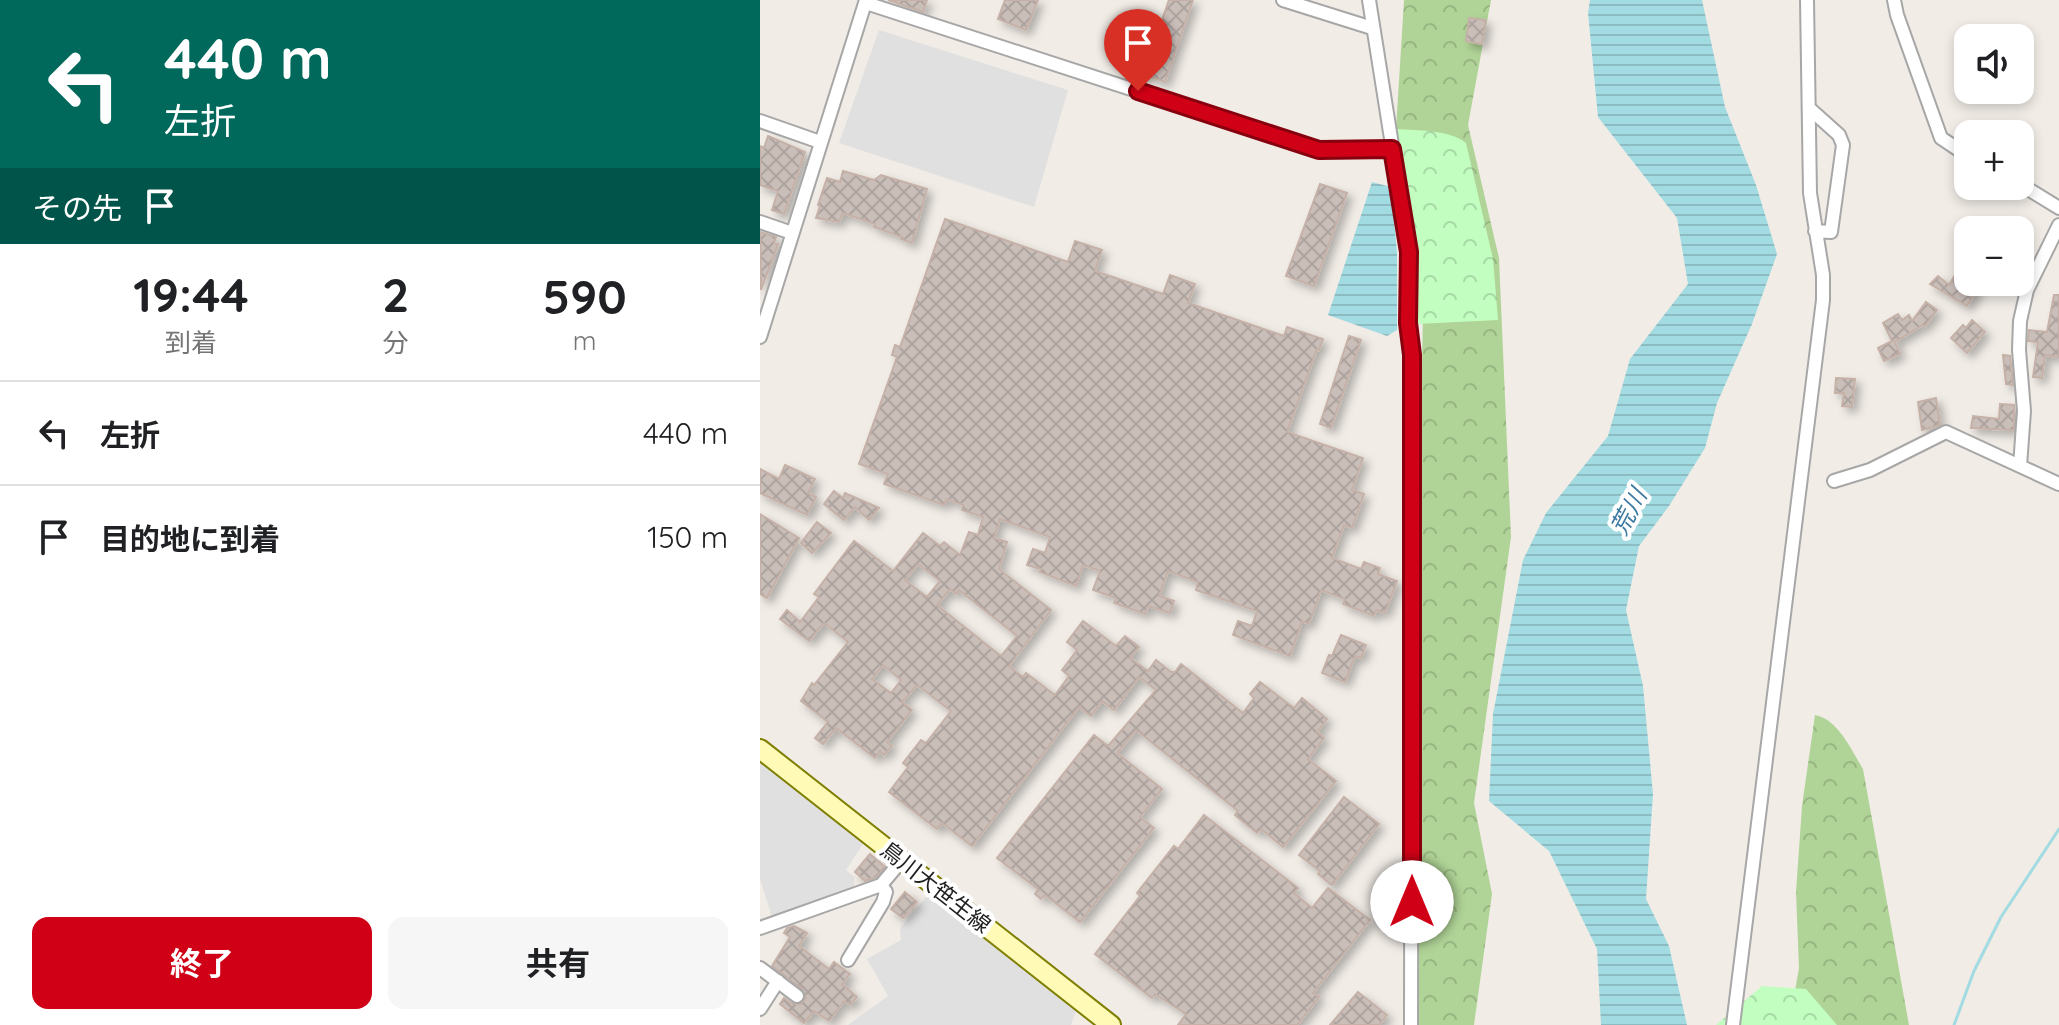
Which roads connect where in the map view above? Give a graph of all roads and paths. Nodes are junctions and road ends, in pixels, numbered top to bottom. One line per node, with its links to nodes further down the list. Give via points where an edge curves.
1 (1283, 0): 6 (street)
2 (1369, 0): 6 (street)
3 (1807, 0): 7 (street)
4 (1894, 0): 10 (street, via 1941,138)
5 (866, 2): 9 (street); 11 (street, via 1319,150)
6 (1372, 28): 11 (street)
7 (1810, 109): 16 (street); 16 (street, via 1843,145 1831,232)
8 (760, 121): 9 (street)
9 (820, 142): 17 (street)
10 (1954, 147)
11 (1392, 149): 34 (street, via 1409,252 1412,355)
12 (2034, 193): 13 (street)
13 (2059, 208)
14 (760, 222): 17 (street)
15 (2059, 225): 20 (street, via 2027,290 2020,321)
16 (1815, 231): 35 (street, via 1823,300)
17 (792, 233): 18 (street)
18 (765, 304): 19 (street)
19 (760, 337)
20 (2020, 466): 21 (street, via 1946,432 1870,470); 22 (street)
21 (1834, 481)
22 (2059, 484)
23 (760, 749): 24 (street, 鳥川大笹生線)
24 (902, 860): 25 (street); 32 (street, 鳥川大笹生線)
25 (881, 885): 26 (street); 27 (street, via 886,892 883,902)
26 (760, 928)
27 (848, 960)
28 (760, 968): 29 (street)
29 (778, 981): 30 (street); 31 (street)
30 (797, 996)
31 (760, 1009)
32 (1089, 1018): 33 (street, 鳥川大笹生線)
33 (1111, 1025)
34 (1411, 1025)
35 (1733, 1025)

